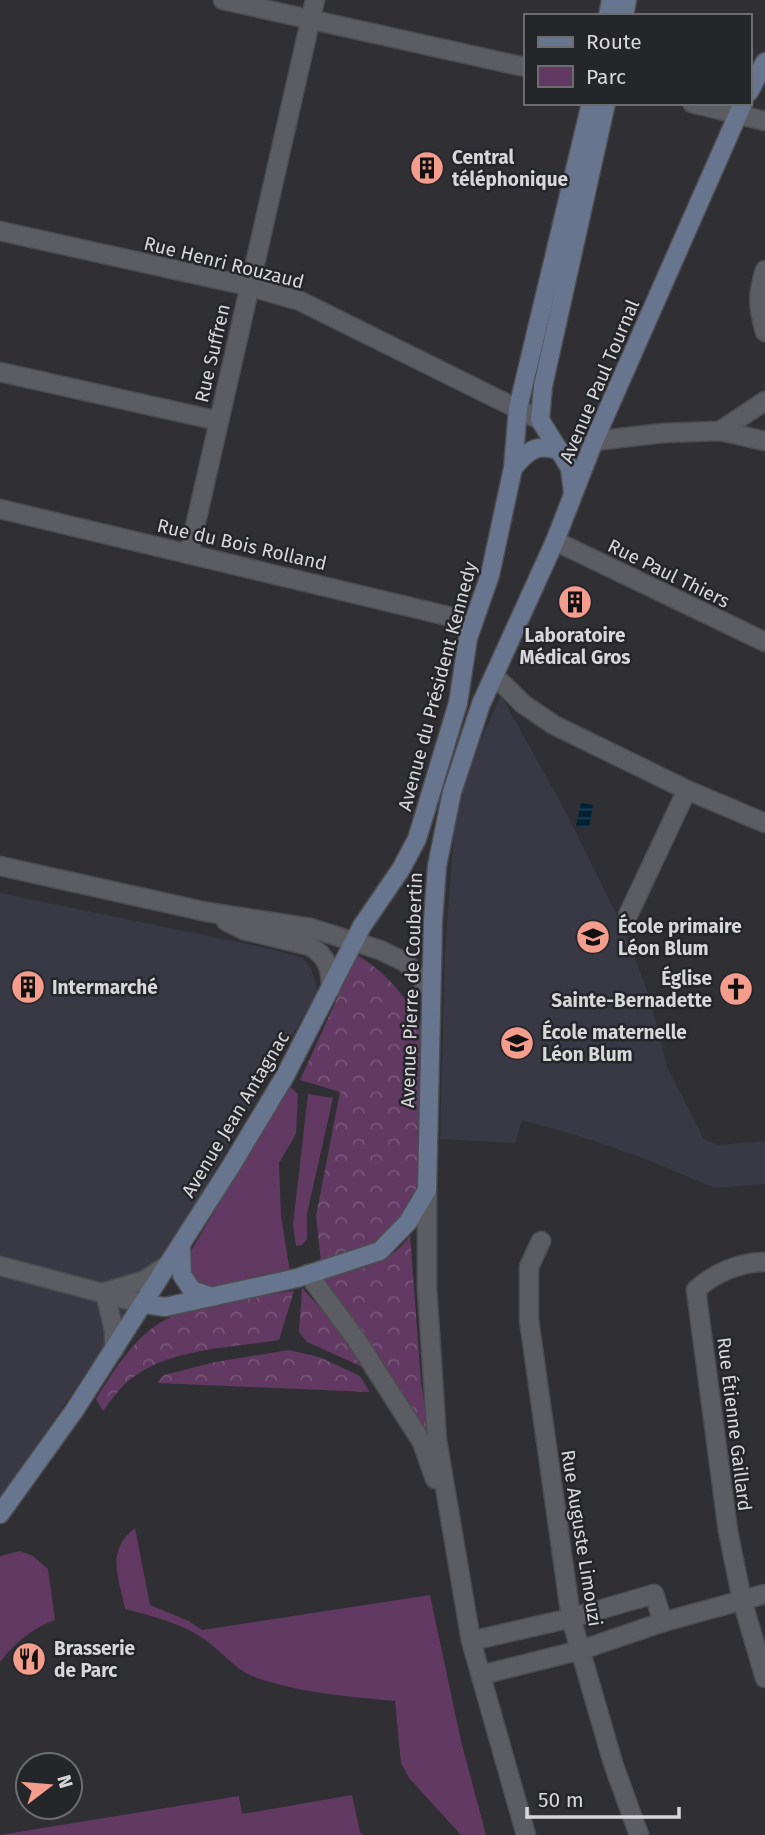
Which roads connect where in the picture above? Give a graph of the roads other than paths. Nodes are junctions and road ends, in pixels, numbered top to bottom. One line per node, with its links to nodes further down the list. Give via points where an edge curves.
1 (223, 0): 3 (street)
2 (315, 0): 3 (street, Rue Suffren)
3 (310, 19): 5 (street); 14 (street, Rue Suffren)
4 (765, 62): 6 (main road)
5 (524, 67)
6 (751, 88)
7 (591, 105): 18 (main road, Avenue du Président Kennedy)
8 (606, 105): 19 (main road, via 543,386)
9 (708, 105): 10 (street)
10 (741, 109): 11 (street); 22 (main road, Avenue Paul Tournal)
11 (765, 121)
12 (0, 231): 14 (street, Rue Henri Rouzaud)
13 (765, 270): 15 (street, via 758,292)
14 (248, 286): 18 (street, Rue Henri Rouzaud, via 300,301); 20 (street, Rue Suffren)
15 (765, 332)
16 (0, 372): 20 (street)
17 (765, 401): 21 (street)
18 (518, 408): 19 (street, Rue Henri Rouzaud); 25 (main road, Avenue du Président Kennedy)
19 (540, 420): 24 (main road)
20 (219, 421): 29 (street, Rue Suffren)
21 (720, 431): 22 (street); 23 (street)
22 (594, 441): 26 (main road, Avenue Paul Tournal)
23 (765, 441)
24 (561, 451): 25 (main road, via 548,446 528,451); 26 (main road, via 570,468)
25 (513, 468): 30 (main road, Avenue du Président Kennedy, via 490,575)
26 (573, 493): 28 (main road, Avenue Paul Tournal)
27 (0, 509): 29 (street, Rue du Bois Rolland)
28 (555, 541): 31 (street, Rue Paul Thiers); 32 (main road, Avenue Paul Tournal)
29 (189, 553): 30 (street, Rue du Bois Rolland)
30 (474, 622): 38 (main road, Avenue du Président Kennedy, via 451,731 416,839 399,873)
31 (765, 642)
32 (495, 676): 33 (street, via 523,704 554,725); 39 (main road, Avenue Pierre de Coubertin, via 452,792 437,866)
33 (687, 790): 34 (street); 37 (street)
34 (765, 823)
35 (0, 866): 36 (street)
36 (206, 912): 38 (street, via 311,928); 40 (street, via 244,930 310,946 330,967)
37 (628, 915)
38 (352, 941): 39 (street, via 405,962); 40 (main road, Avenue Jean Antagnac)
39 (430, 988): 41 (main road, Avenue Pierre de Coubertin)
40 (331, 989): 43 (main road, Avenue Jean Antagnac, via 285,1076)
41 (426, 1190): 47 (main road, Avenue Pierre de Coubertin, via 408,1222 380,1251); 53 (street, Avenue Pierre de Coubertin, via 436,1440)
42 (541, 1241): 56 (street, Rue Auguste Limouzi, via 529,1267 529,1320)
43 (181, 1245): 45 (main road, Avenue Jean Antagnac); 49 (main road, via 182,1275 192,1290)
44 (765, 1262): 55 (street, Rue Étienne Gaillard, via 710,1276 696,1290 727,1531)
45 (169, 1264): 48 (street, via 145,1280); 50 (main road, Avenue Jean Antagnac)
46 (0, 1266): 48 (street)
47 (308, 1275): 49 (main road); 53 (street, Avenue Pierre de Coubertin, via 356,1339 422,1442)
48 (105, 1292): 50 (street); 51 (street)
49 (212, 1297): 50 (main road, via 165,1307)
50 (144, 1304): 51 (main road, Avenue Jean Antagnac)
51 (114, 1350): 52 (main road, Avenue Jean Antagnac)
52 (0, 1514)
53 (453, 1532): 58 (street, Avenue Pierre de Coubertin)
54 (765, 1594): 55 (street)
55 (742, 1600): 57 (street); 61 (street, Rue Étienne Gaillard)
56 (571, 1618): 57 (street, via 654,1594); 58 (street); 59 (street, Rue Auguste Limouzi)
57 (663, 1622): 59 (street)
58 (471, 1641): 60 (street, Avenue Pierre de Coubertin)
59 (581, 1650): 60 (street); 63 (street, Rue Auguste Limouzi)
60 (481, 1675): 62 (street, Avenue Pierre de Coubertin)
61 (765, 1678)
62 (526, 1835)
63 (639, 1835)

